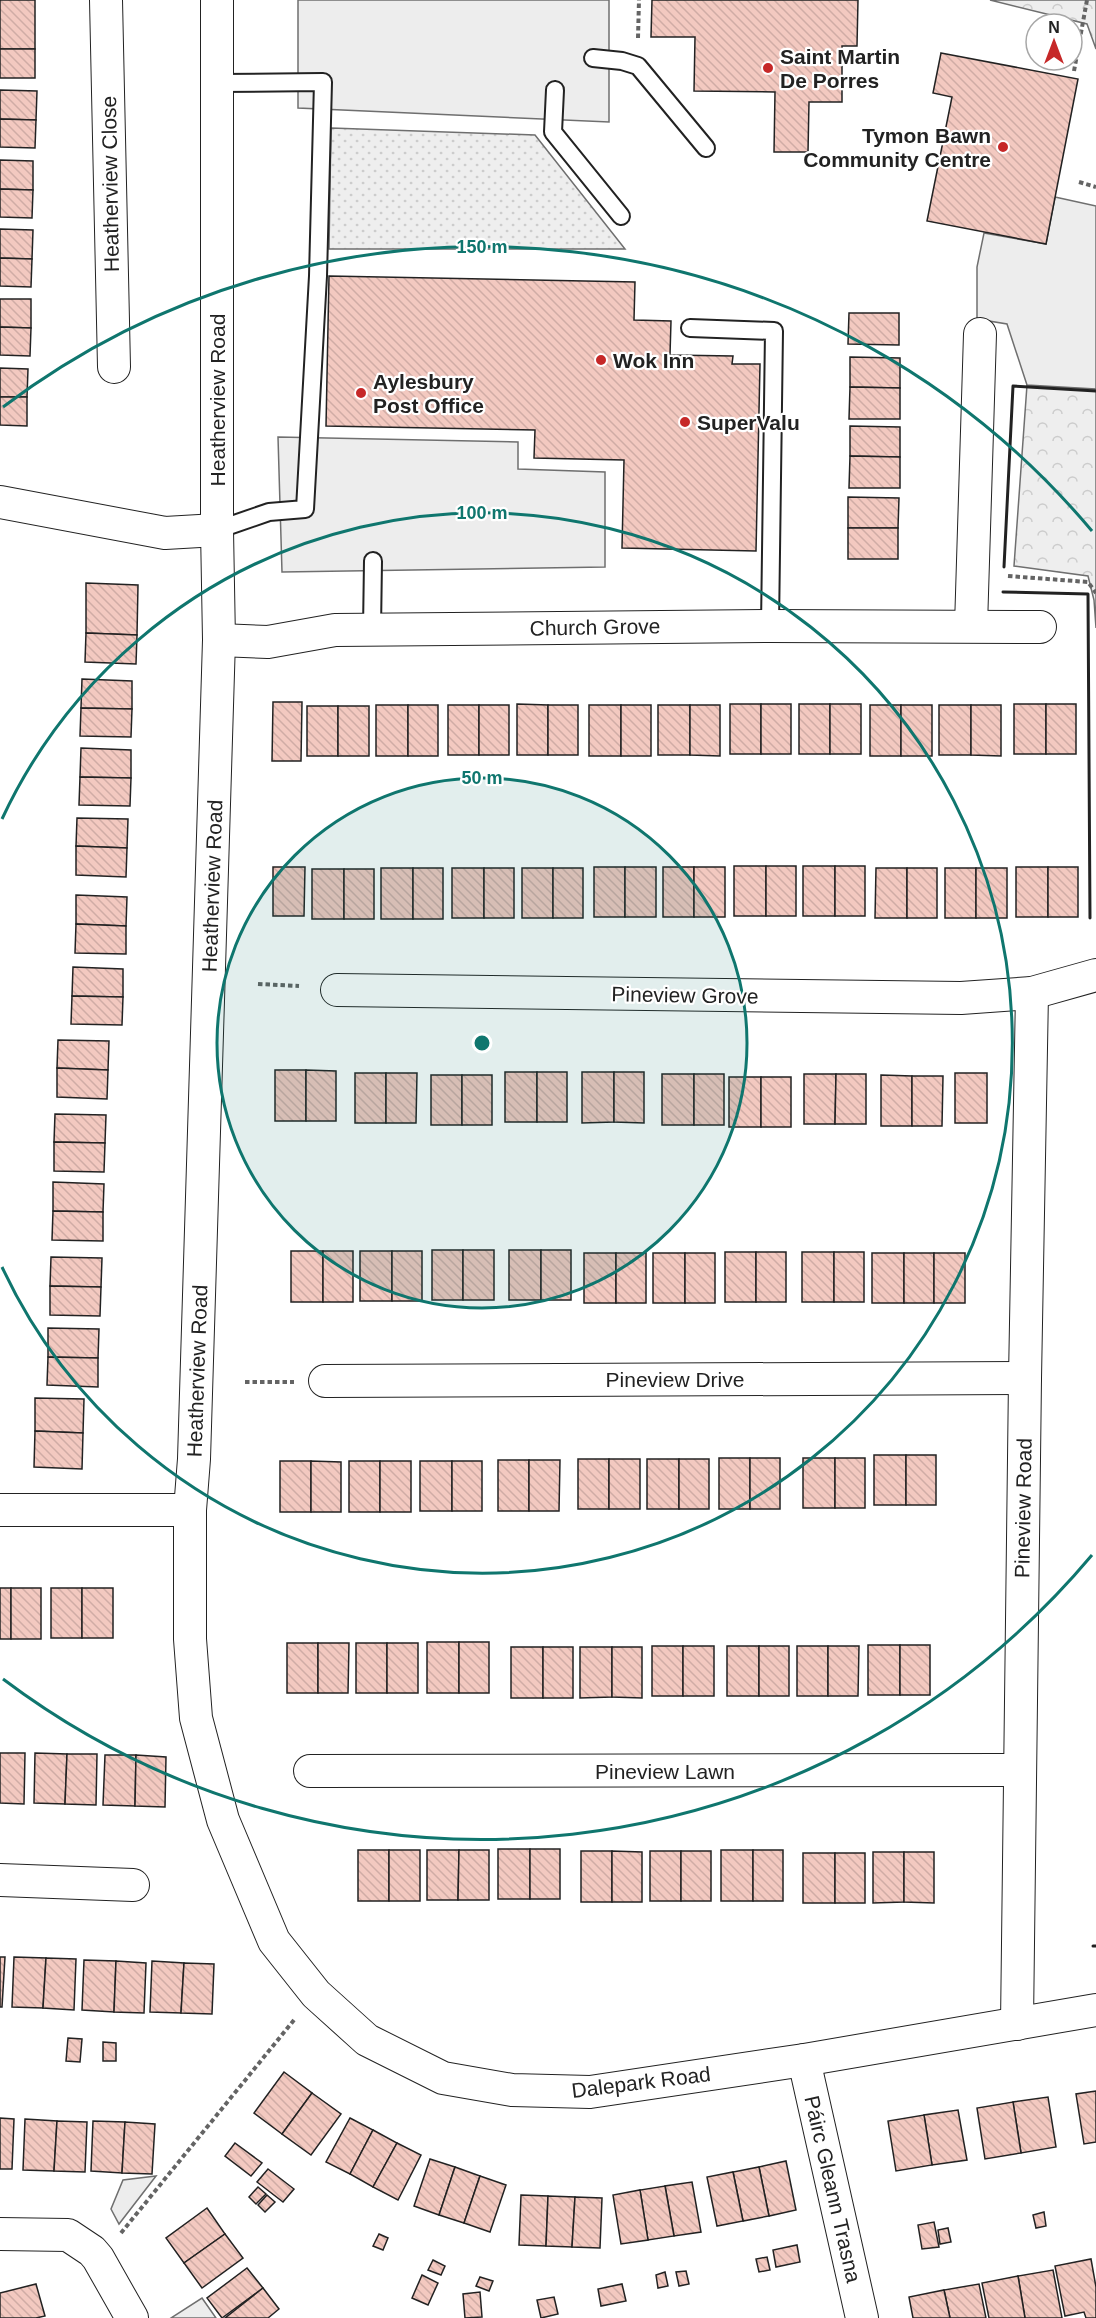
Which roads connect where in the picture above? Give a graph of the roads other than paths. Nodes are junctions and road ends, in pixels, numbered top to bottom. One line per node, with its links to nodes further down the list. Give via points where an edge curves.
1 (106, 0): 10 (street, Heatherview Close)
2 (217, 0): 4 (street, Heatherview Road)
3 (593, 58): 6 (lane, via 638,66)
4 (217, 83): 12 (street, Heatherview Road); 12 (lane, via 323,82 318,276 305,509 269,512)
5 (555, 90): 7 (lane, via 553,132)
6 (706, 148)
7 (621, 216)
8 (690, 328): 14 (lane, via 774,331)
9 (980, 334): 15 (street)
10 (114, 367)
11 (0, 502): 12 (street, via 165,533)
12 (217, 530): 18 (street, Heatherview Road)
13 (373, 561): 17 (lane)
14 (770, 626): 15 (street, Church Grove); 17 (street, Church Grove)
15 (971, 626): 16 (street, Church Grove)
16 (1040, 627)
17 (372, 629): 18 (street, Church Grove, via 335,630 268,642)
18 (219, 640): 25 (street, Heatherview Road)
19 (1096, 975): 21 (street, Pineview Grove)
20 (337, 990): 21 (street, Pineview Grove, via 961,998)
21 (1032, 993): 22 (street, Pineview Road)
22 (1025, 1378): 23 (street, Pineview Drive); 27 (street, Pineview Road)
23 (310, 1382)
24 (0, 1510): 25 (street)
25 (190, 1510): 26 (street, Heatherview Road, via 190,1639 196,1718)
26 (209, 1769): 33 (street, Dalepark Road, via 223,1820 274,1941 316,1994 367,2040 443,2078 512,2090 591,2092)
27 (1020, 1770): 28 (street, Pineview Lawn); 32 (street, Pineview Road)
28 (310, 1771)
29 (0, 1880): 30 (street)
30 (133, 1885)
31 (1096, 2010): 32 (street, Dalepark Road)
32 (1017, 2024): 33 (street, Dalepark Road)
33 (804, 2060): 36 (street, Páirc Gleann Trasna)
34 (0, 2234): 35 (street, via 68,2235 92,2251 108,2247)
35 (132, 2318)
36 (862, 2318)

